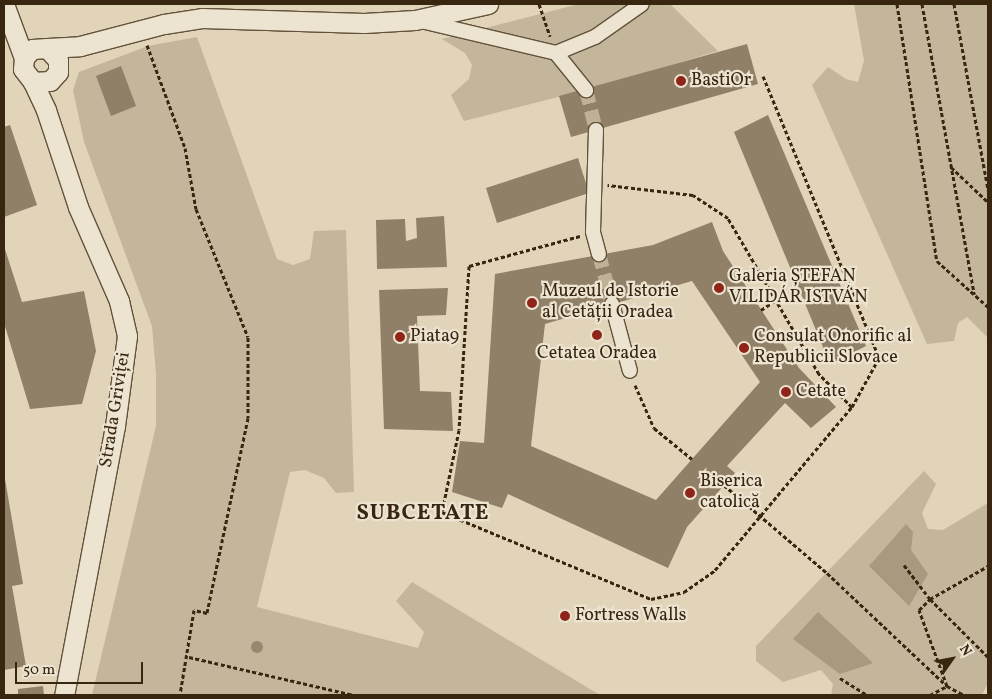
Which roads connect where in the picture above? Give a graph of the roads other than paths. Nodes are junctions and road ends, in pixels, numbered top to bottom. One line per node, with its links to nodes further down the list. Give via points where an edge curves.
1 (488, 4): 4 (street)
2 (642, 4): 7 (street, via 595,37)
3 (6, 7): 6 (street); 8 (street)
4 (415, 20): 5 (street, via 364,23 202,18); 7 (street)
5 (101, 42): 6 (street); 9 (street)
6 (45, 47): 8 (street, via 32,50); 9 (street, via 58,60)
7 (556, 53): 11 (street)
8 (24, 58): 10 (street, via 23,69)
9 (55, 75): 10 (street, via 45,83); 13 (street)
10 (34, 82): 13 (street)
11 (586, 90)
12 (596, 130): 14 (street, via 593,232)
13 (54, 133): 17 (street, Strada Griviței, via 78,206 119,301 125,320 127,350)
14 (599, 254)
15 (612, 304): 16 (street)
16 (630, 370)
17 (64, 695)

